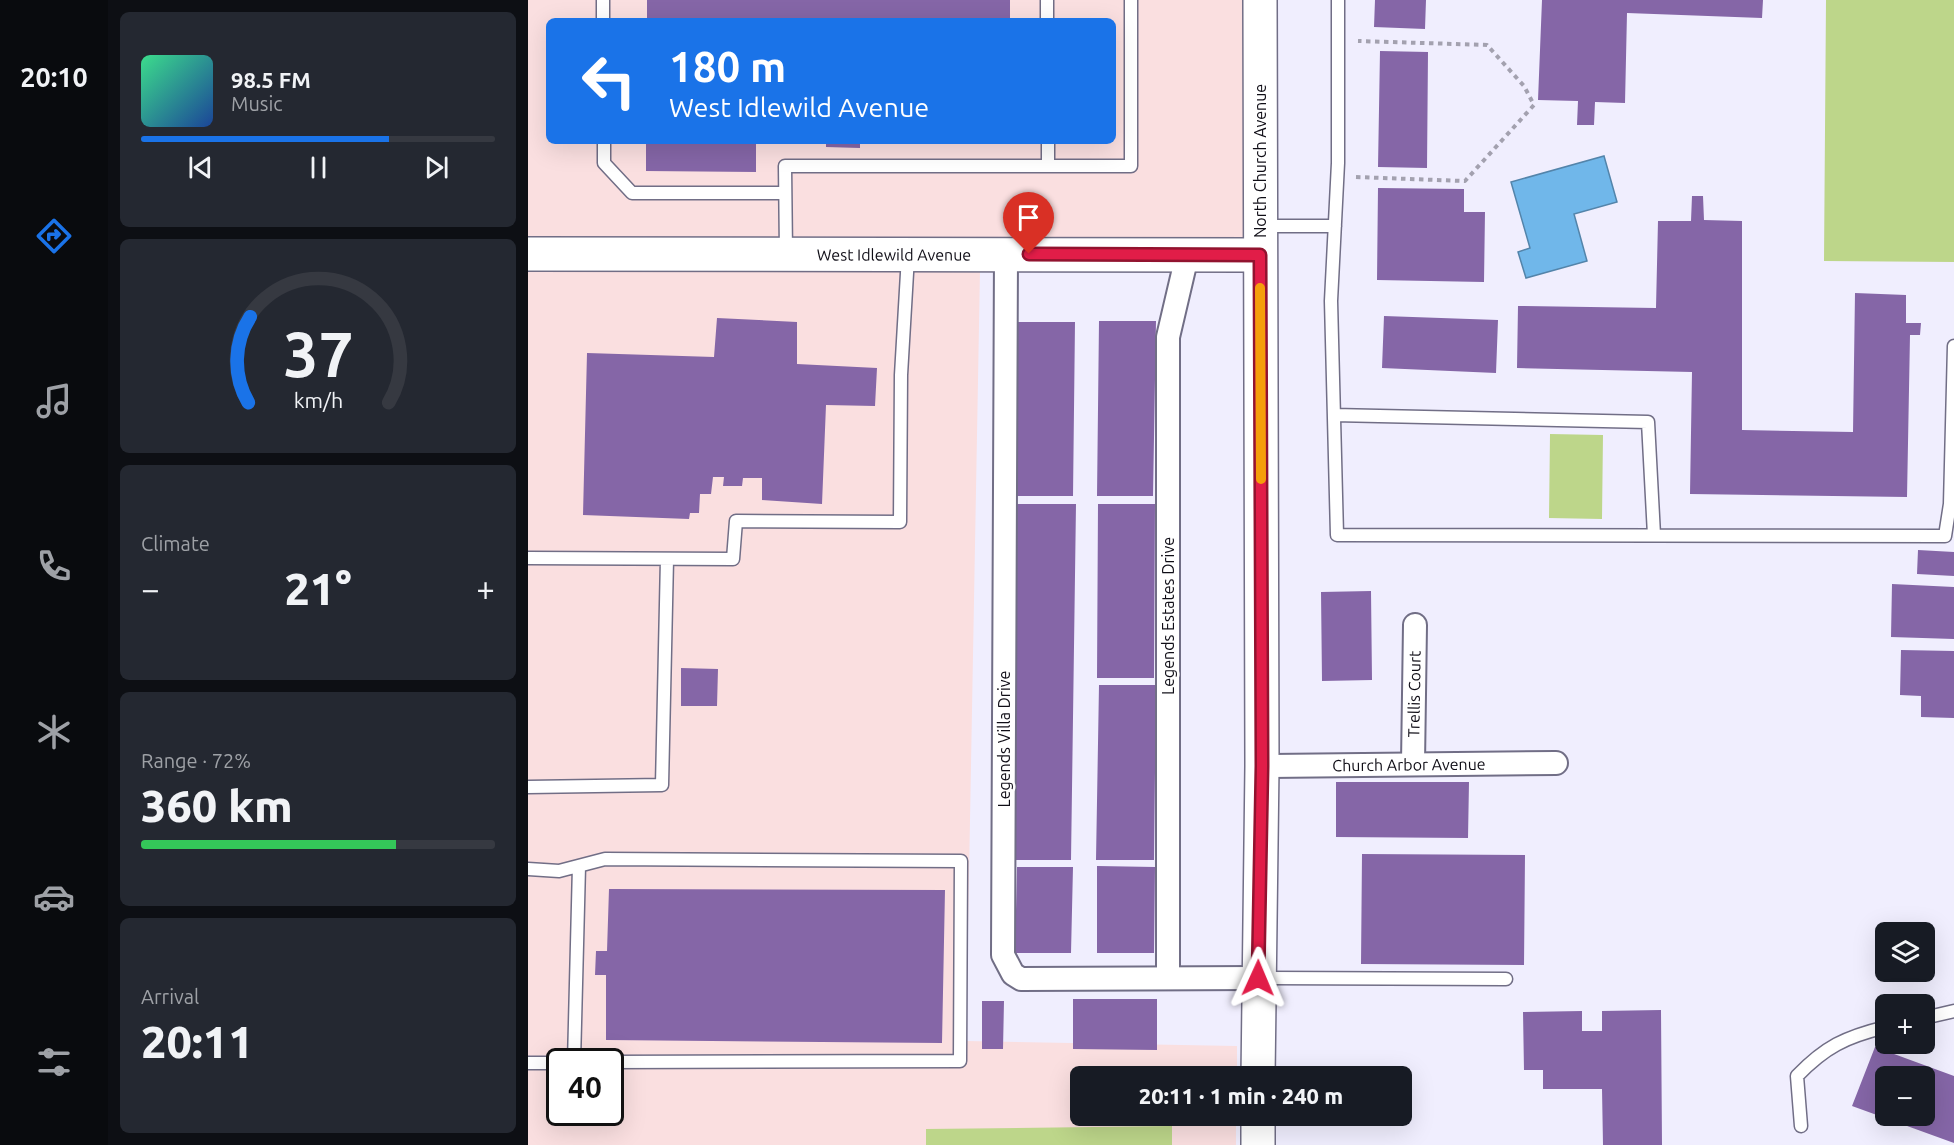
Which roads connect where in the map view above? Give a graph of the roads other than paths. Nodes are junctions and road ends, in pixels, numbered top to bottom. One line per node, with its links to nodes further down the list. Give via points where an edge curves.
1 (603, 0): 6 (lane)
2 (1047, 0): 7 (lane)
3 (1131, 0): 10 (lane, via 1131,165)
4 (1260, 0): 13 (street, North Church Avenue)
5 (1338, 0): 12 (lane)
6 (603, 18)
7 (1047, 18)
8 (604, 144): 11 (lane, via 604,163 632,193)
9 (1048, 144): 10 (lane)
10 (1048, 166): 11 (lane, via 785,166)
11 (785, 193): 15 (lane)
12 (1335, 226): 13 (lane); 20 (lane, via 1331,301)
13 (1260, 240): 18 (street, West Idlewild Avenue); 27 (street, North Church Avenue)
14 (528, 254): 15 (street, West Idlewild Avenue)
15 (786, 254): 17 (street, West Idlewild Avenue)
16 (1006, 254): 17 (street, West Idlewild Avenue); 18 (street, West Idlewild Avenue); 31 (street, Legends Villa Drive, via 1003,955 1013,974 1021,979)
17 (908, 255): 23 (lane, via 900,522 736,521 733,559)
18 (1186, 256): 31 (street, Legends Estates Drive, via 1168,337)
19 (1954, 346): 21 (lane, via 1950,504 1945,536)
20 (1334, 415): 21 (lane, via 1648,422); 21 (lane, via 1337,535)
21 (1654, 535)
22 (528, 558): 23 (lane)
23 (666, 559): 28 (lane, via 662,785)
24 (1416, 625): 25 (street, Trellis Court)
25 (1413, 763): 26 (street, Church Arbor Avenue); 27 (street, Church Arbor Avenue)
26 (1556, 763)
27 (1262, 766): 32 (street, North Church Avenue)
28 (528, 787)
29 (579, 866): 30 (lane, via 559,871); 37 (lane); 38 (lane, via 605,859 961,861 960,1061)
30 (528, 869)
31 (1168, 978): 32 (street, Legends Villa Drive)
32 (1258, 978): 33 (lane); 41 (street, North Church Avenue)
33 (1506, 979)
34 (1954, 1011): 35 (lane)
35 (1935, 1015)
36 (1875, 1030): 43 (lane, via 1846,1039 1820,1053 1797,1076)
37 (574, 1048)
38 (624, 1062)
39 (528, 1063): 40 (lane)
40 (546, 1063)
41 (1258, 1066)
42 (1258, 1126): 44 (street)
43 (1801, 1126)
44 (1258, 1145)

